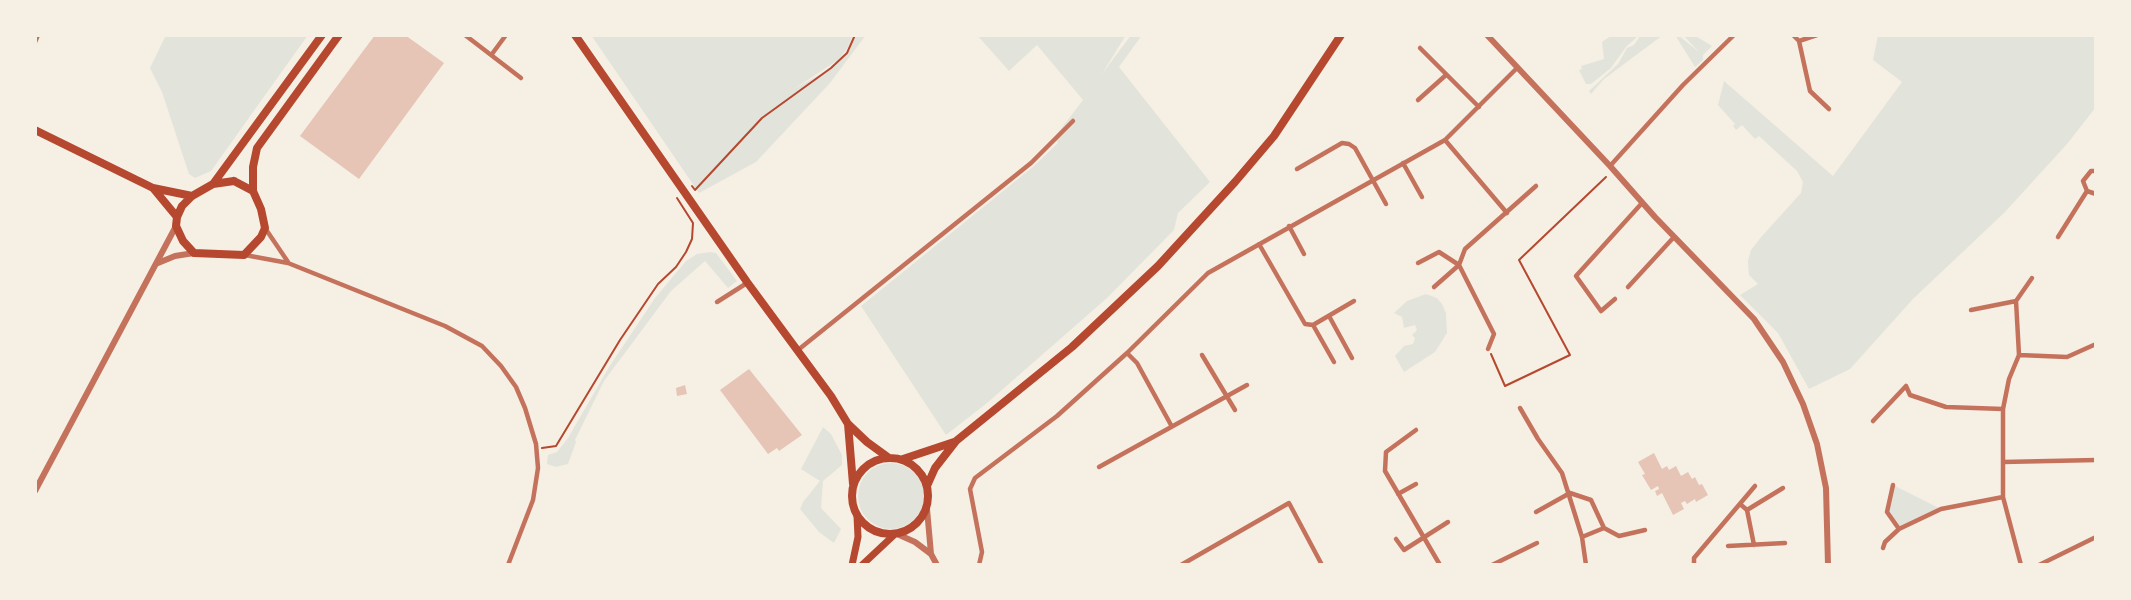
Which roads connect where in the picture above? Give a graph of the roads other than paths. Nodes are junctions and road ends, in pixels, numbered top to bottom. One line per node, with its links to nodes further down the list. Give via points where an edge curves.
1 (38, 35): 13 (street)
2 (322, 35): 30 (main road)
3 (339, 35): 33 (main road, via 257,148)
4 (465, 35): 15 (street)
5 (506, 35): 15 (street)
6 (575, 35): 55 (main road)
7 (1341, 35): 82 (main road, via 1274,136 1158,266 1072,347)
8 (1487, 35): 16 (street)
9 (1734, 35): 26 (street)
10 (1793, 35): 12 (street)
11 (1817, 35): 12 (street)
12 (1799, 41): 21 (street, via 1810,91)
13 (35, 42)
14 (1420, 48): 17 (street)
15 (492, 54): 18 (street)
16 (1517, 68): 20 (street); 26 (street)
17 (1446, 75): 19 (street); 20 (street)
18 (521, 78)
19 (1418, 100)
20 (1479, 107): 24 (street)
21 (1829, 108)
22 (1073, 121): 66 (street, via 1031,163)
23 (35, 130): 32 (main road)
24 (1445, 140): 25 (street); 40 (street)
25 (1402, 163): 29 (street); 37 (street)
26 (1610, 166): 38 (street)
27 (1297, 169): 29 (street, via 1342,143 1354,148)
28 (2096, 171): 34 (street, via 2083,181)
29 (1373, 179): 39 (street); 42 (street)
30 (213, 184): 33 (main road, via 234,181); 36 (main road)
31 (1536, 187): 40 (street)
32 (153, 188): 36 (main road); 41 (main road)
33 (253, 191): 43 (main road)
34 (2087, 191): 35 (street); 45 (street)
35 (2096, 194)
36 (192, 196): 41 (main road, via 182,206)
37 (1422, 197)
38 (1642, 203): 44 (street); 58 (street, via 1576,276 1601,311)
39 (1386, 204)
40 (1507, 212): 53 (street, via 1465,249)
41 (177, 222): 47 (main road, via 183,241); 50 (street)
42 (1289, 226): 46 (street); 48 (street)
43 (265, 228): 49 (main road); 51 (street)
44 (1674, 237): 57 (street); 129 (street, via 1754,319 1783,362 1803,404 1826,488)
45 (2058, 237)
46 (1259, 244): 64 (street, via 1305,324); 68 (street, via 1208,274)
47 (194, 253): 49 (main road); 50 (street)
48 (1304, 254)
49 (244, 255): 51 (street)
50 (158, 263): 94 (street)
51 (288, 263): 118 (street, via 445,326 482,346 501,366 516,387 537,449 538,468 533,500)
52 (1418, 263): 53 (street, via 1439,252)
53 (1459, 265): 56 (street); 67 (street, via 1494,334)
54 (2032, 278): 60 (street)
55 (747, 282): 61 (street); 66 (main road)
56 (1434, 286)
57 (1628, 287)
58 (1615, 299)
59 (1354, 301): 63 (street)
60 (2016, 301): 62 (street); 70 (street)
61 (717, 302)
62 (1971, 310)
63 (1329, 316): 64 (street); 71 (street)
64 (1314, 325): 72 (street)
65 (2096, 344): 70 (street, via 2067,357)
66 (798, 349): 79 (main road)
67 (1488, 349)
68 (1127, 353): 80 (street); 122 (street, via 1057,416 975,478 970,489 982,552)
69 (1202, 355): 74 (street)
70 (2019, 355): 76 (street)
71 (1352, 358)
72 (1334, 362)
73 (1247, 385): 74 (street)
74 (1226, 396): 77 (street); 80 (street)
75 (1520, 408): 95 (street)
76 (2003, 408): 78 (street, via 1946,407 1910,395 1906,386); 86 (street)
77 (1235, 411)
78 (1873, 421)
79 (848, 425): 83 (main road); 89 (main road)
80 (1171, 425): 87 (street)
81 (1416, 430): 96 (street, via 1386,452 1385,471)
82 (957, 441): 84 (main road); 91 (main road)
83 (889, 458): 84 (main road); 89 (main road, via 867,466)
84 (902, 460): 91 (main road, via 915,467)
85 (2096, 460): 86 (street)
86 (2003, 462): 97 (street)
87 (1099, 467)
88 (1416, 484): 96 (street)
89 (853, 485): 102 (main road)
90 (1893, 485): 105 (street, via 1888,512)
91 (927, 486): 99 (main road)
92 (1755, 486): 98 (street)
93 (1783, 488): 100 (street)
94 (35, 491)
95 (1570, 493): 101 (street); 104 (street, via 1591,500); 108 (street)
96 (1398, 494): 110 (street)
97 (2004, 497): 105 (street, via 1941,509); 130 (street)
98 (1740, 504): 100 (street); 128 (street, via 1694,558)
99 (927, 509): 107 (main road, via 915,526); 117 (street)
100 (1747, 510): 114 (street)
101 (1536, 512)
102 (857, 516): 107 (main road, via 877,532); 119 (main road)
103 (1448, 522): 110 (street)
104 (1604, 528): 106 (street, via 1619,536); 108 (street)
105 (1899, 529): 116 (street)
106 (1645, 530)
107 (895, 534): 117 (street); 120 (main road)
108 (1582, 537): 127 (street)
109 (2096, 537): 131 (street)
110 (1423, 538): 111 (street, via 1404,550); 125 (street)
111 (1396, 539)
112 (1537, 543): 126 (street)
113 (1785, 543): 114 (street)
114 (1754, 545): 115 (street)
115 (1728, 547)
116 (1883, 548)
117 (931, 554): 121 (street)
118 (508, 565)
119 (852, 565)
120 (862, 565)
121 (937, 565)
122 (979, 565)
123 (1181, 565): 124 (street, via 1289,503)
124 (1322, 565)
125 (1440, 565)
126 (1492, 565)
127 (1586, 565)
128 (1694, 565)
129 (1828, 565)
130 (2021, 565)
131 (2039, 565)

